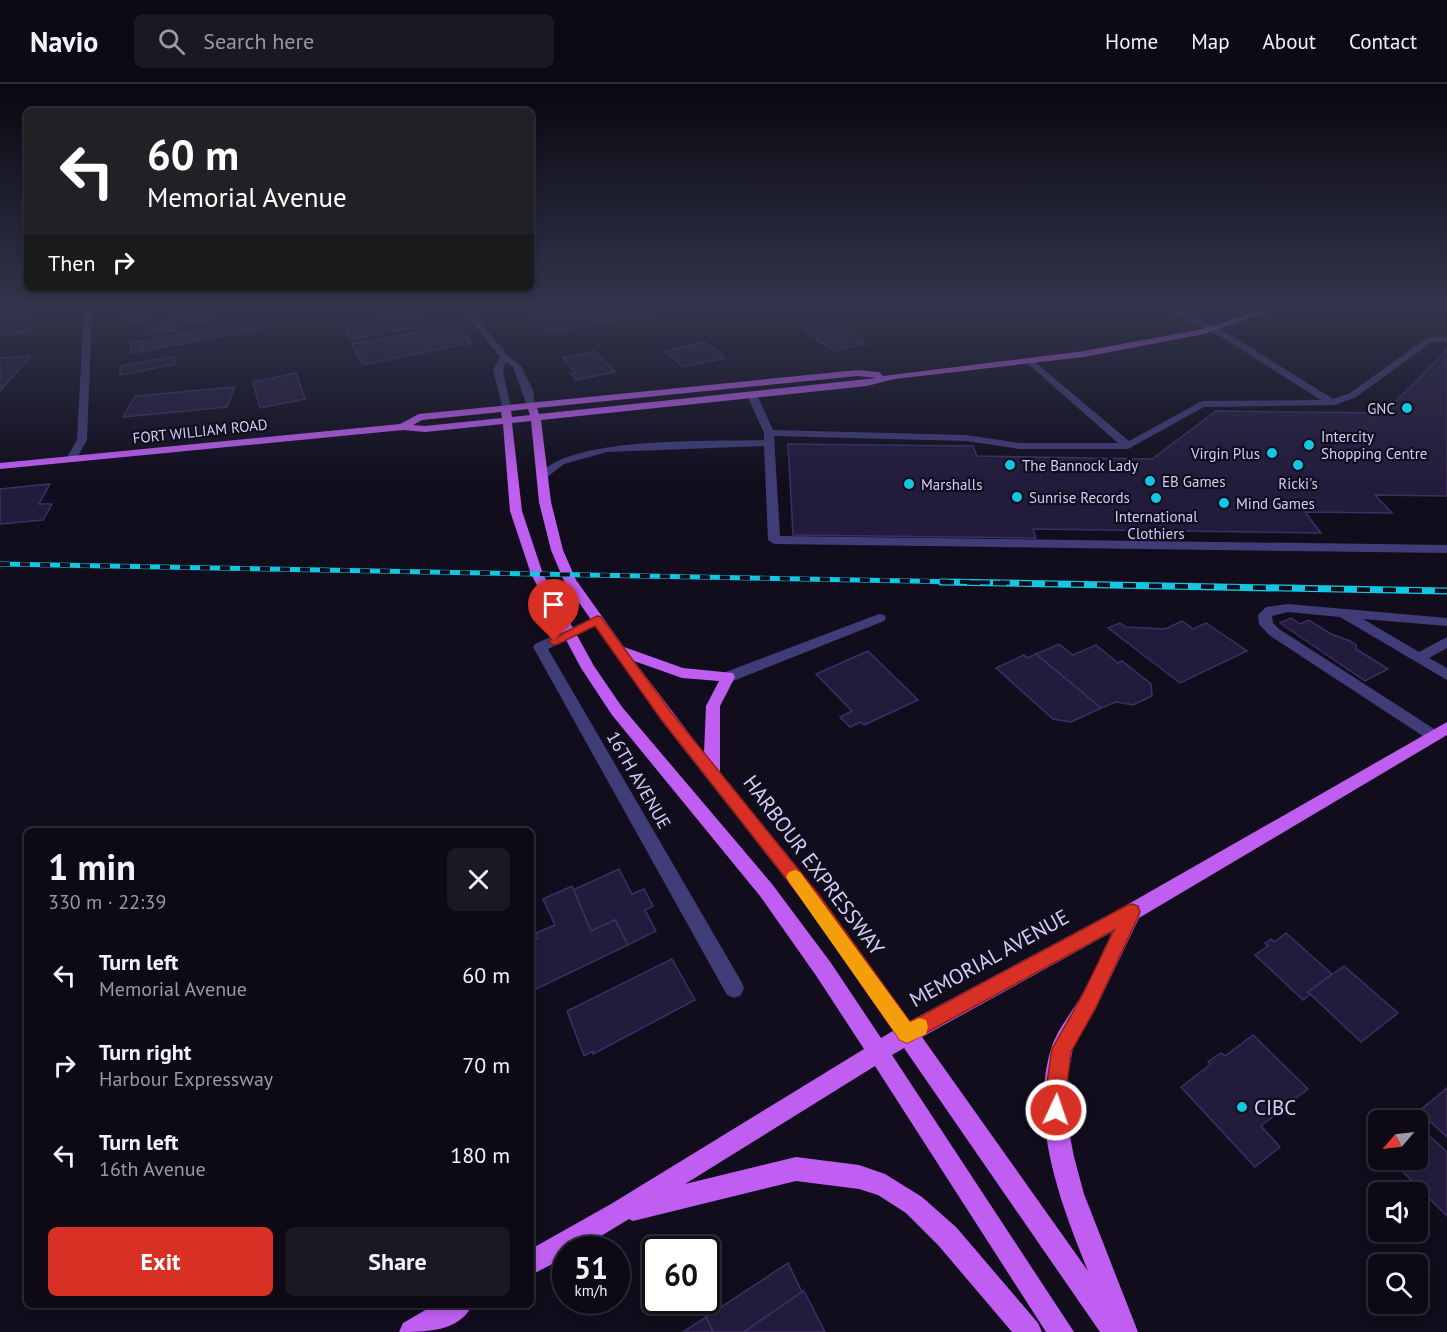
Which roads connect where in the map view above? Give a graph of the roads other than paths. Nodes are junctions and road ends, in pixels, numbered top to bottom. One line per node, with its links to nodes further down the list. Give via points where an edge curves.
1 (85, 367): 15 (street, via 82,440)
2 (499, 367): 12 (street)
3 (518, 367): 11 (street)
4 (979, 367): 8 (main road, FORT WILLIAM ROAD)
5 (1036, 367): 14 (street)
6 (1274, 367): 10 (street)
7 (1392, 367): 10 (street, via 1353,395)
8 (894, 376): 9 (main road, FORT WILLIAM ROAD, via 867,384); 11 (main road, FORT WILLIAM ROAD, via 858,373)
9 (752, 395): 11 (main road, FORT WILLIAM ROAD); 13 (street)
10 (1332, 403): 14 (street, via 1202,404)
11 (534, 412): 12 (main road, FORT WILLIAM ROAD); 17 (main road, HARBOUR EXPRESSWAY)
12 (506, 415): 15 (main road, FORT WILLIAM ROAD, via 425,429 404,427); 23 (main road, via 516,511 537,574)
13 (769, 438): 14 (street, via 966,438 1019,446); 17 (street, via 606,448 560,462); 18 (street, via 774,540)
14 (1128, 446)
15 (71, 459): 16 (main road, FORT WILLIAM ROAD)
16 (0, 466)
17 (543, 475): 21 (main road, HARBOUR EXPRESSWAY, via 557,550 570,581)
18 (1447, 549)
19 (1343, 612): 22 (street); 26 (street); 29 (street, via 1288,608 1264,615 1266,624 1275,632)
20 (879, 618): 28 (street)
21 (597, 620): 23 (street, 16TH AVENUE); 25 (main road, HARBOUR EXPRESSWAY)
22 (1447, 622)
23 (568, 635): 32 (street, 16TH AVENUE, via 540,647); 34 (main road, via 617,711 766,890)
24 (1447, 642): 26 (street)
25 (618, 649): 28 (main road, via 682,673); 30 (main road, HARBOUR EXPRESSWAY)
26 (1418, 658): 27 (street)
27 (1447, 675)
28 (728, 677): 30 (main road, via 713,706)
29 (1441, 732): 31 (main road, MEMORIAL AVENUE)
30 (712, 773): 33 (main road, HARBOUR EXPRESSWAY, via 813,900)
31 (1132, 912): 33 (main road, MEMORIAL AVENUE); 42 (main road, via 1062,1049 1055,1089 1056,1130 1074,1195)
32 (734, 988)
33 (907, 1034): 34 (main road, MEMORIAL AVENUE); 41 (main road, HARBOUR EXPRESSWAY)
34 (878, 1052): 35 (main road, MEMORIAL AVENUE); 40 (main road)
35 (618, 1212): 36 (main road, MEMORIAL AVENUE); 39 (main road, via 796,1169 859,1177 885,1185 914,1205 947,1236)
36 (534, 1261)
37 (454, 1308): 38 (main road)
38 (412, 1332)
39 (1029, 1332)
40 (1061, 1332)
41 (1116, 1332)
42 (1125, 1332)

